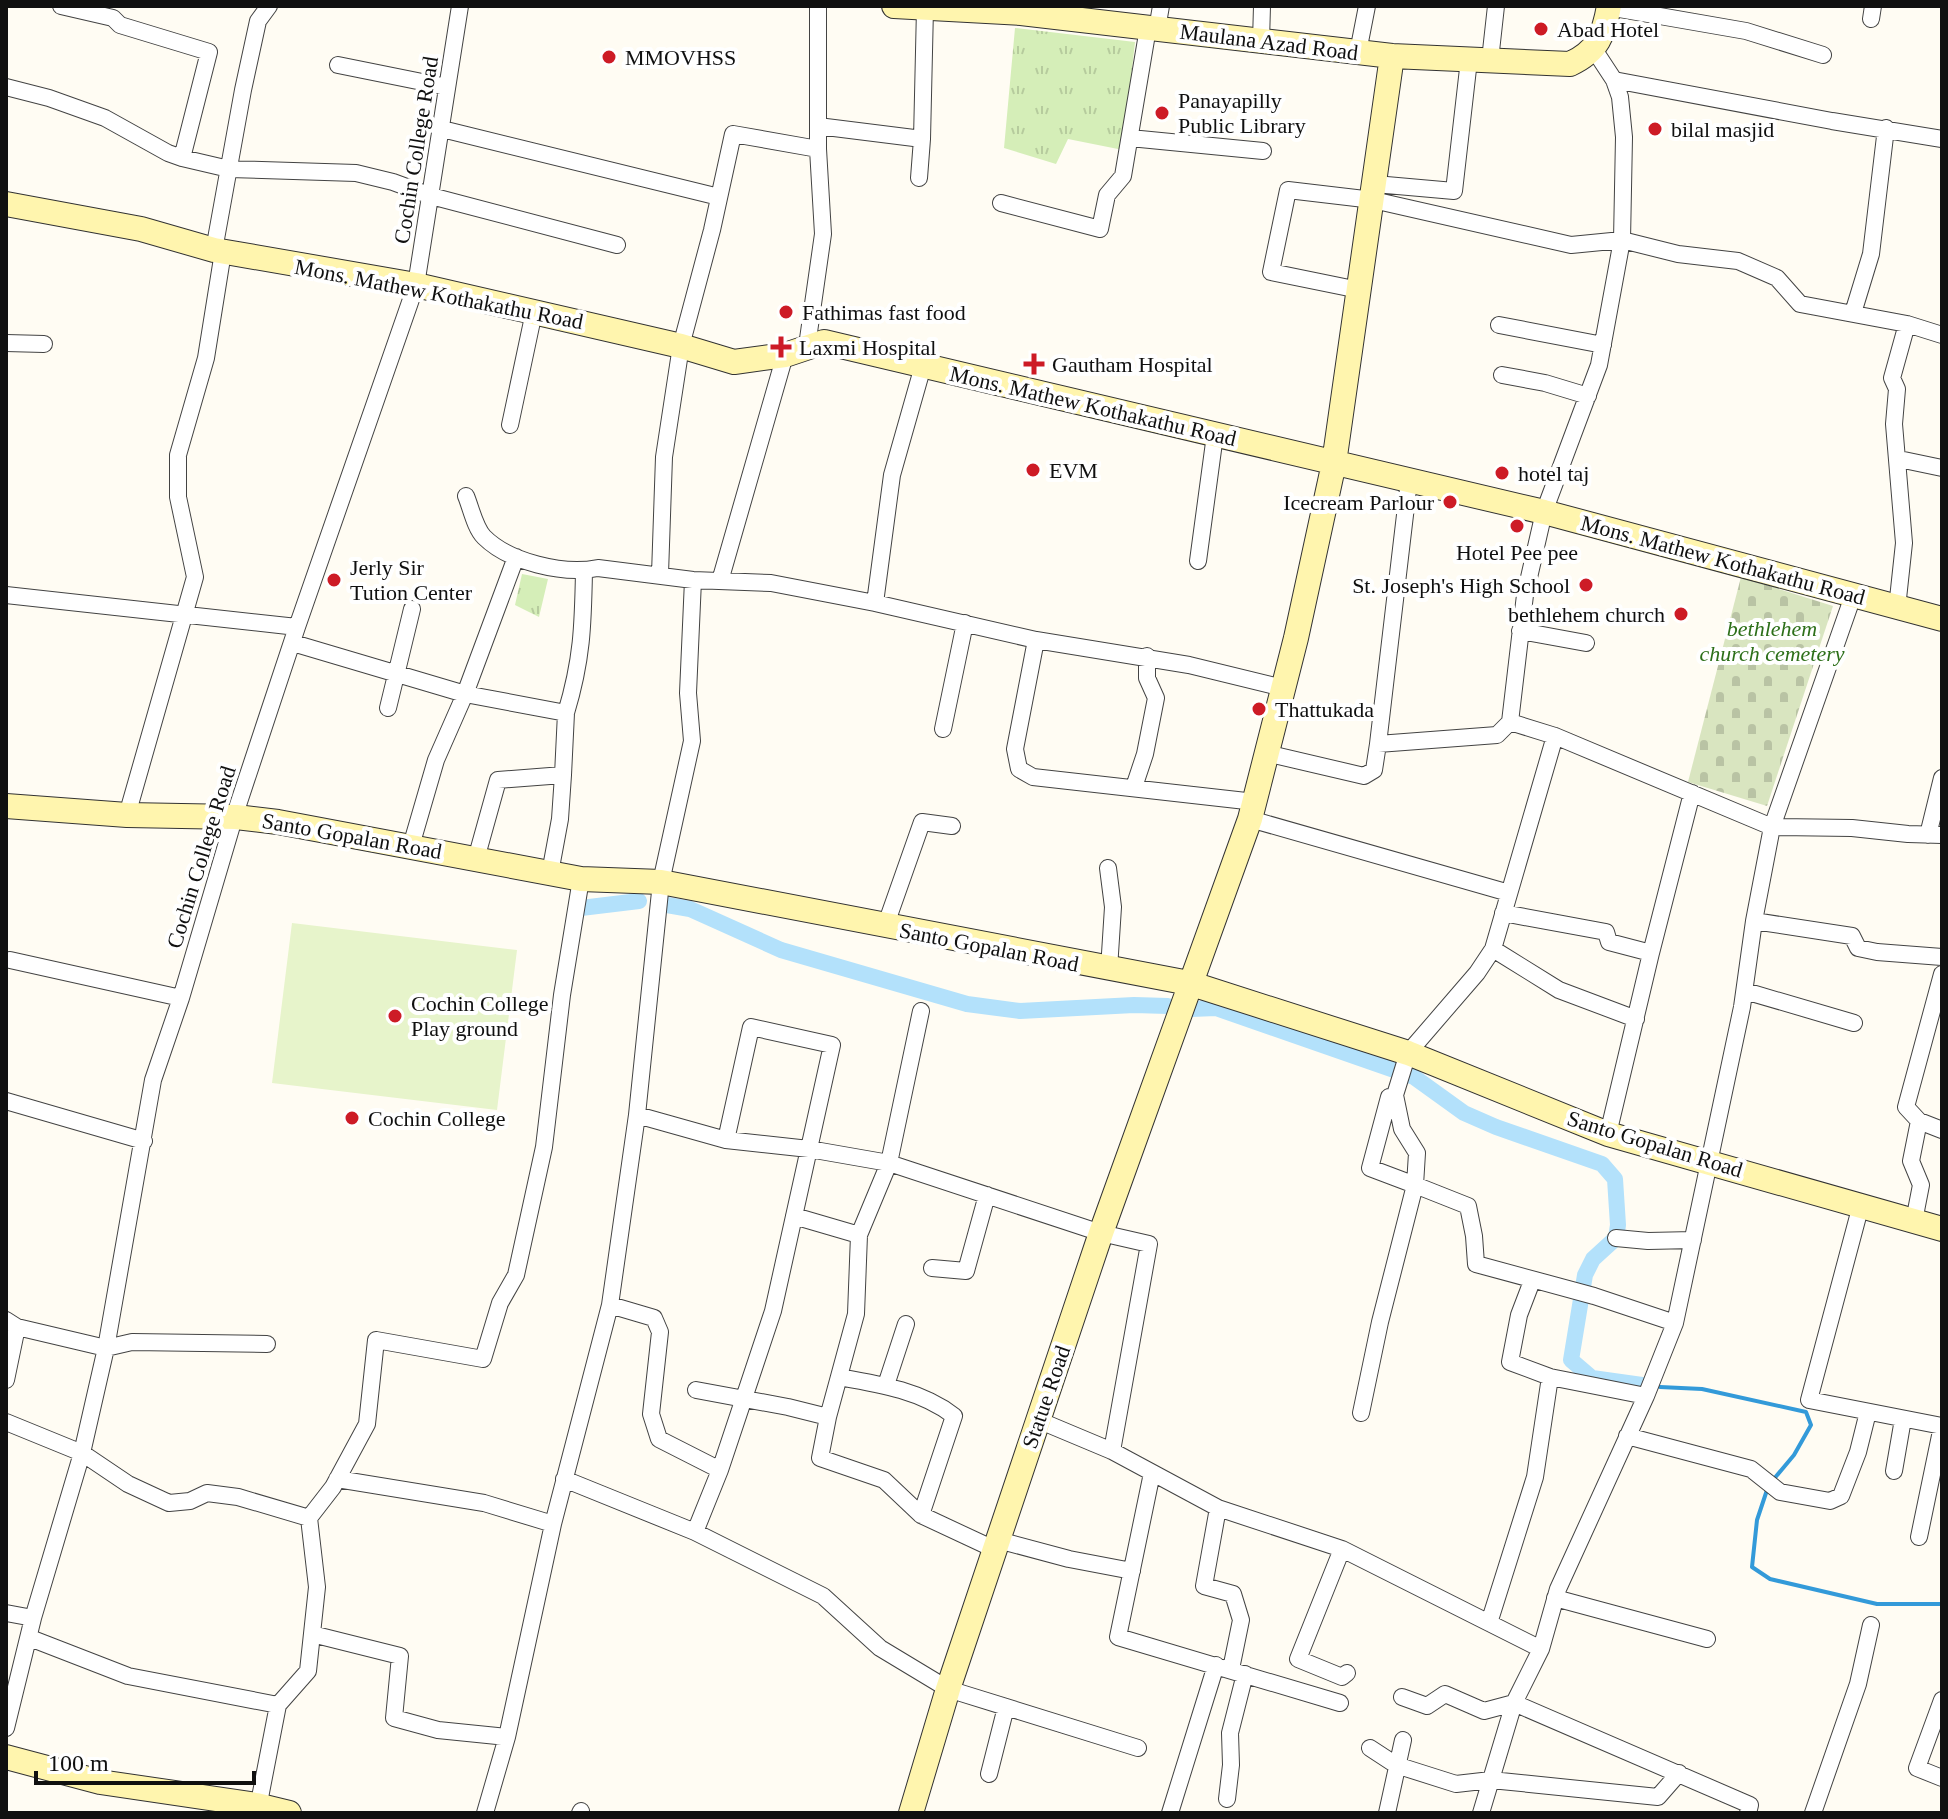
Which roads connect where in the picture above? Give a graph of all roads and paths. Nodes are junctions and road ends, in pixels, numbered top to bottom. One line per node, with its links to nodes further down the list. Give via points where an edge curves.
1 (61, 6): 11 (street)
2 (269, 6): 32 (street, via 258,21)
3 (460, 6): 22 (street, Cochin College Road)
4 (818, 6): 23 (street)
5 (1262, 6): 13 (street)
6 (1367, 6): 15 (street)
7 (1496, 6): 18 (street)
8 (1608, 6): 14 (main road, via 1604,32); 16 (street, via 1746,31)
9 (911, 7): 10 (main road, Maulana Azad Road); 27 (street)
10 (1021, 10): 12 (main road, Maulana Azad Road)
11 (115, 12): 31 (street, via 120,25 209,52)
12 (1156, 21): 13 (main road, Maulana Azad Road); 26 (street)
13 (1261, 41): 15 (main road, Maulana Azad Road)
14 (1593, 48): 18 (main road, Maulana Azad Road, via 1570,64); 20 (street)
15 (1358, 52): 17 (main road, Maulana Azad Road)
16 (1823, 55)
17 (1392, 56): 18 (main road, Maulana Azad Road); 34 (main road, Statue Road)
18 (1480, 60): 34 (street, via 1454,191)
19 (338, 65): 22 (street)
20 (1614, 80): 24 (street); 39 (street, via 1624,137)
21 (6, 87): 31 (street, via 105,118)
22 (447, 87): 25 (street, Cochin College Road)
23 (818, 126): 27 (street); 29 (street)
24 (1886, 128): 28 (street); 45 (street, via 1871,254)
25 (442, 129): 35 (street, Cochin College Road); 36 (street)
26 (1130, 138): 30 (street); 37 (street, via 1123,176 1107,195 1100,229)
27 (922, 139): 33 (street)
28 (1942, 139)
29 (818, 149): 36 (street, via 733,134); 53 (street, via 823,234)
30 (1263, 151)
31 (182, 158): 32 (street)
32 (229, 169): 35 (street, via 356,173); 41 (street)
33 (919, 178)
34 (1374, 192): 39 (street, via 1571,245); 43 (main road, Statue Road); 43 (street, via 1288,190 1271,272)
35 (431, 196): 40 (street); 42 (street, Cochin College Road)
36 (719, 197): 52 (street)
37 (1001, 203)
38 (6, 204): 41 (main road, Mons. Mathew Kothakathu Road, via 141,229)
39 (1622, 240): 45 (street, via 1738,261 1777,278 1800,304); 51 (street)
40 (617, 245)
41 (218, 251): 42 (main road, Mons. Mathew Kothakathu Road); 76 (street, via 206,358 178,455 178,497 195,577)
42 (416, 285): 44 (main road, Mons. Mathew Kothakathu Road); 80 (street, Cochin College Road)
43 (1359, 290): 60 (main road, Statue Road)
44 (534, 312): 52 (main road, Mons. Mathew Kothakathu Road); 57 (street)
45 (1853, 313): 46 (street)
46 (1907, 324): 48 (street); 59 (street, via 1892,378 1897,389)
47 (1499, 325): 51 (street)
48 (1942, 335)
49 (6, 343): 50 (street)
50 (44, 344)
51 (1603, 345): 56 (street)
52 (681, 346): 53 (main road, Mons. Mathew Kothakathu Road, via 734,362); 68 (street, via 664,457)
53 (796, 351): 54 (main road, Mons. Mathew Kothakathu Road, via 824,342); 70 (street)
54 (923, 366): 58 (main road, Mons. Mathew Kothakathu Road); 73 (street, via 892,475)
55 (1502, 375): 56 (street)
56 (1588, 396): 64 (street)
57 (510, 425)
58 (1215, 435): 60 (main road, Mons. Mathew Kothakathu Road); 66 (street)
59 (1899, 459): 61 (street); 74 (street, via 1904,543)
60 (1334, 463): 62 (main road, Mons. Mathew Kothakathu Road); 85 (main road, Statue Road)
61 (1942, 468)
62 (1409, 481): 64 (main road, Mons. Mathew Kothakathu Road); 92 (street)
63 (466, 496): 65 (street, via 483,536)
64 (1544, 512): 72 (main road, Mons. Mathew Kothakathu Road); 79 (street)
65 (516, 557): 67 (street); 86 (street)
66 (1198, 561)
67 (584, 571): 68 (street); 88 (street, via 582,642)
68 (660, 574): 69 (street)
69 (693, 580): 70 (street); 110 (street, via 688,693 692,741)
70 (720, 581): 73 (street, via 771,583)
71 (6, 595): 76 (street)
72 (1853, 596): 74 (main road, Mons. Mathew Kothakathu Road); 103 (street)
73 (875, 603): 78 (street)
74 (1897, 608): 77 (main road, Mons. Mathew Kothakathu Road)
75 (412, 609): 84 (street)
76 (186, 615): 80 (street); 100 (street)
77 (1942, 619)
78 (965, 623): 81 (street); 90 (street)
79 (1520, 631): 82 (street); 89 (street)
80 (295, 635): 84 (street); 101 (street, Cochin College Road)
81 (1036, 640): 83 (street); 96 (street, via 1015,749 1019,769 1033,777)
82 (1586, 643)
83 (1147, 656): 85 (street); 96 (street, via 1147,678 1156,698)
84 (397, 673): 86 (street); 87 (street)
85 (1283, 688): 93 (main road, Statue Road)
86 (465, 694): 88 (street); 105 (street, via 436,760)
87 (388, 708)
88 (566, 713): 94 (street)
89 (1510, 722): 91 (street); 92 (street, via 1497,735)
90 (943, 729)
91 (1555, 736): 97 (street); 111 (street)
92 (1378, 744): 93 (street, via 1374,770 1364,776)
93 (1266, 753): 99 (main road, Statue Road)
94 (563, 775): 106 (street, via 498,780); 108 (street)
95 (1942, 778): 104 (street)
96 (1134, 787): 99 (street)
97 (1692, 793): 103 (street); 116 (street)
98 (6, 806): 100 (main road, Santo Gopalan Road)
99 (1252, 810): 111 (street); 121 (main road, Statue Road)
100 (127, 815): 101 (main road, Santo Gopalan Road)
101 (236, 817): 105 (main road, Santo Gopalan Road); 123 (street, Cochin College Road)
102 (952, 826): 114 (street, via 922,822)
103 (1772, 827): 104 (street); 113 (street)
104 (1935, 835)
105 (411, 846): 106 (main road, Santo Gopalan Road)
106 (476, 859): 108 (main road, Santo Gopalan Road)
107 (1108, 868): 119 (street, via 1113,907)
108 (550, 873): 109 (main road, Santo Gopalan Road)
109 (581, 879): 110 (main road, Santo Gopalan Road); 176 (street, via 544,1147 516,1275 500,1303 483,1359 376,1340 367,1424)
110 (661, 882): 114 (main road, Santo Gopalan Road); 130 (street)
111 (1509, 893): 112 (street)
112 (1503, 913): 115 (street); 116 (street, via 1606,932 1609,942)
113 (1754, 921): 117 (street, via 1852,936 1858,948 1877,952); 122 (street)
114 (885, 927): 119 (main road, Santo Gopalan Road)
115 (1493, 949): 125 (street, via 1559,990); 127 (street)
116 (1651, 953): 125 (street)
117 (1942, 957)
118 (10, 960): 123 (street)
119 (1109, 969): 121 (main road, Santo Gopalan Road)
120 (1942, 974): 131 (street, via 1906,1107)
121 (1189, 983): 127 (main road, Santo Gopalan Road); 145 (main road, Statue Road)
122 (1745, 991): 126 (street); 137 (street)
123 (181, 998): 135 (street, Cochin College Road, via 153,1080)
124 (921, 1011): 138 (street)
125 (1636, 1019): 133 (street)
126 (1854, 1023)
127 (1404, 1066): 133 (main road, Santo Gopalan Road); 139 (street, via 1395,1095 1402,1129 1417,1153)
128 (1389, 1097): 139 (street, via 1370,1168)
129 (6, 1101): 135 (street)
130 (637, 1115): 134 (street); 151 (street)
131 (1919, 1121): 132 (street); 143 (street, via 1911,1161 1921,1185)
132 (1942, 1130)
133 (1608, 1134): 137 (main road, Santo Gopalan Road)
134 (726, 1140): 136 (street); 136 (street, via 751,1027 832,1045)
135 (144, 1141): 156 (street, Cochin College Road)
136 (809, 1149): 138 (street); 142 (street)
137 (1710, 1162): 141 (main road, Santo Gopalan Road); 148 (street)
138 (889, 1163): 140 (street); 146 (street)
139 (1415, 1185): 150 (street, via 1468,1206 1476,1264); 165 (street)
140 (987, 1195): 145 (street); 149 (street, via 966,1271)
141 (1861, 1205): 143 (main road, Santo Gopalan Road); 164 (street, via 1809,1400)
142 (794, 1216): 146 (street); 163 (street, via 773,1311)
143 (1914, 1221): 144 (main road, Santo Gopalan Road)
144 (1942, 1229)
145 (1101, 1233): 168 (main road, Statue Road); 171 (street, via 1149,1244)
146 (859, 1235): 157 (street, via 856,1314)
147 (1616, 1238): 148 (street)
148 (1693, 1240): 152 (street)
149 (932, 1268)
150 (1532, 1281): 152 (street); 158 (street, via 1510,1362)
151 (610, 1305): 173 (street, via 654,1318 660,1332 651,1414 659,1439); 177 (street)
152 (1675, 1323): 162 (street)
153 (12, 1324): 156 (street); 159 (street)
154 (906, 1324): 160 (street)
155 (267, 1344): 156 (street, via 132,1342)
156 (106, 1348): 172 (street, Cochin College Road)
157 (839, 1377): 160 (street); 166 (street)
158 (1550, 1377): 162 (street); 190 (street, via 1535,1477)
159 (6, 1380)
160 (886, 1385): 179 (street, via 954,1416)
161 (696, 1390): 163 (street)
162 (1646, 1396): 170 (street)
163 (745, 1398): 166 (street); 173 (street)
164 (1868, 1412): 167 (street); 170 (street, via 1841,1496 1830,1501 1780,1492 1751,1469)
165 (1361, 1413)
166 (828, 1417): 179 (street, via 820,1458 884,1480)
167 (1903, 1419): 174 (street); 183 (street, via 1942,1426)
168 (1038, 1420): 171 (street); 184 (main road, Statue Road)
169 (6, 1422): 172 (street)
170 (1627, 1436): 187 (street)
171 (1112, 1451): 175 (street)
172 (82, 1453): 180 (street, via 169,1503 207,1493); 189 (street, Cochin College Road)
173 (720, 1470): 182 (street)
174 (1894, 1471)
175 (1152, 1473): 178 (street); 186 (street)
176 (337, 1479): 180 (street); 181 (street, via 484,1503)
177 (564, 1479): 181 (street); 182 (street)
178 (1218, 1508): 185 (street); 196 (street, via 1204,1586 1233,1594 1241,1620)
179 (921, 1515): 184 (street)
180 (309, 1518): 192 (street, via 317,1587)
181 (553, 1524): 206 (street)
182 (695, 1532): 198 (street, via 823,1596 880,1648)
183 (1919, 1537)
184 (997, 1545): 186 (street); 198 (main road, Statue Road)
185 (1342, 1549): 190 (street); 197 (street, via 1298,1659 1342,1677)
186 (1132, 1571): 196 (street, via 1118,1637)
187 (1555, 1598): 194 (street); 195 (street)
188 (6, 1613): 189 (street)
189 (33, 1618): 193 (street, Cochin College Road)
190 (1489, 1623): 195 (street)
191 (1871, 1625): 225 (street, via 1858,1684)
192 (312, 1634): 203 (street, via 308,1671); 206 (street, via 400,1656 394,1718 438,1730)
193 (30, 1638): 203 (street, via 128,1676); 205 (street, Cochin College Road)
194 (1707, 1639)
195 (1541, 1649): 202 (street)
196 (1231, 1669): 201 (street); 216 (street); 221 (street)
197 (1347, 1673)
198 (948, 1689): 204 (street); 220 (main road, Statue Road)
199 (1402, 1697): 202 (street, via 1427,1706 1445,1694 1484,1711)
200 (1942, 1700): 214 (street, via 1917,1768)
201 (1340, 1703)
202 (1514, 1703): 212 (street); 215 (street)
203 (278, 1705): 217 (street)
204 (1006, 1707): 208 (street); 213 (street)
205 (6, 1728)
206 (507, 1737): 219 (street)
207 (1403, 1740): 211 (street)
208 (1138, 1748)
209 (1370, 1748): 211 (street)
210 (6, 1757): 217 (main road, via 100,1782)
211 (1396, 1765): 215 (street, via 1456,1784); 222 (street)
212 (1679, 1773): 215 (street, via 1658,1797); 224 (street, via 1750,1805)
213 (989, 1774)
214 (1942, 1778)
215 (1491, 1780): 223 (street)
216 (1227, 1799)
217 (256, 1809): 218 (main road)
218 (289, 1813)
219 (485, 1813)
220 (911, 1813)
221 (1170, 1813)
222 (1387, 1813)
223 (1481, 1813)
224 (1748, 1813)
225 (1813, 1813)

